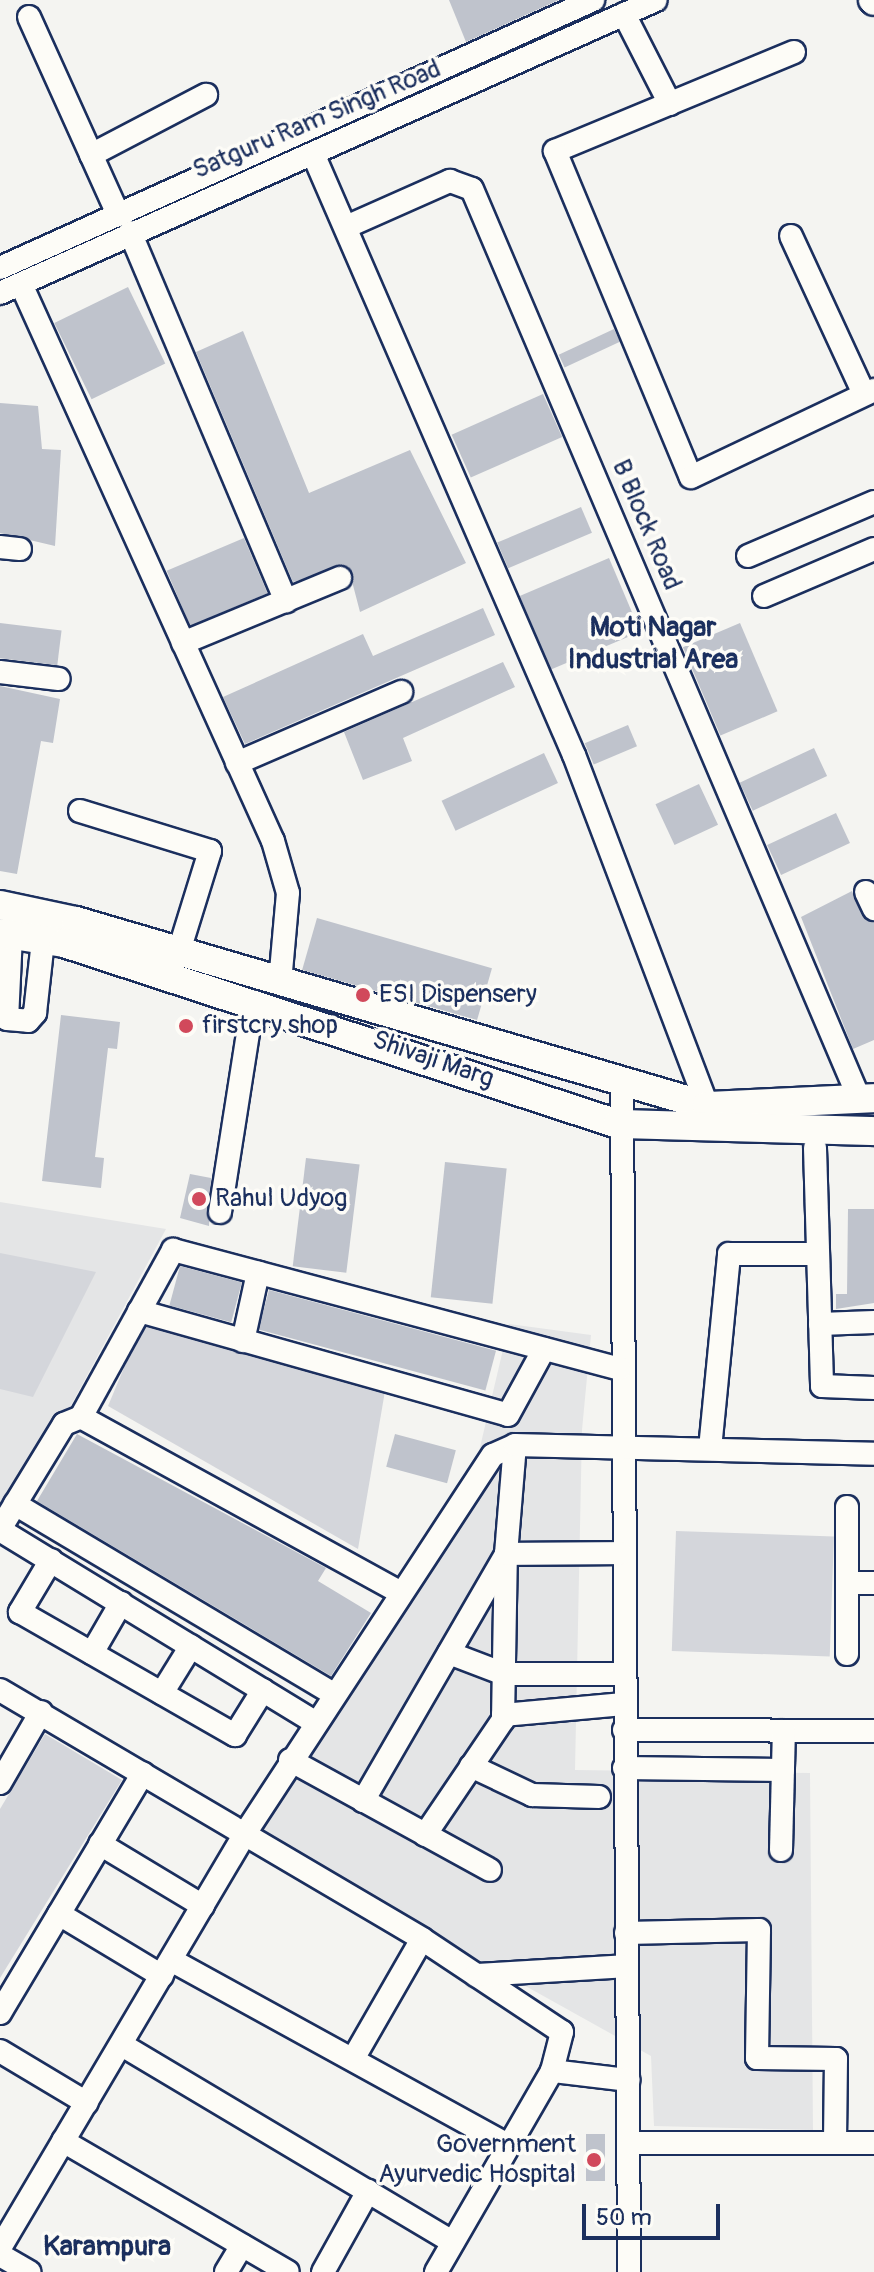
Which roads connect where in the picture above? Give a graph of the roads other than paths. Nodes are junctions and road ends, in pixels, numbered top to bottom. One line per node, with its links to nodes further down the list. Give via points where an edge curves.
1 (593, 0): 10 (street, Satguru Ram Singh Road)
2 (656, 0): 3 (street, Satguru Ram Singh Road)
3 (624, 14): 7 (street); 9 (street, Satguru Ram Singh Road)
4 (29, 17): 8 (street)
5 (794, 52): 7 (street)
6 (206, 95): 8 (street)
7 (670, 104): 16 (street, via 555,151 691,477)
8 (91, 155): 10 (street)
9 (314, 156): 10 (street, Satguru Ram Singh Road, via 298,156); 11 (street)
10 (124, 223): 13 (street, Satguru Ram Singh Road); 14 (street, Satguru Ram Singh Road); 22 (street)
11 (346, 227): 36 (street, B Block Road, via 450,181 472,189); 37 (street, via 574,755)
12 (791, 236): 16 (street)
13 (0, 268)
14 (21, 284): 15 (street, Satguru Ram Singh Road); 23 (street)
15 (0, 293)
16 (869, 392)
17 (874, 502): 19 (street)
18 (874, 549): 21 (street)
19 (748, 556)
20 (340, 578): 22 (street)
21 (764, 596)
22 (286, 601): 23 (street)
23 (183, 643): 27 (street)
24 (0, 672): 25 (street)
25 (59, 679)
26 (401, 692): 27 (street)
27 (237, 763): 33 (street, via 285,877)
28 (80, 811): 32 (street, via 210,851)
29 (0, 905): 32 (main road, Shivaji Marg)
30 (5, 934): 31 (main road, Shivaji Marg); 31 (street, via 7,1019 28,1021 35,1013)
31 (43, 940): 34 (main road, Shivaji Marg)
32 (179, 951): 33 (main road, Shivaji Marg)
33 (280, 982): 35 (main road, Shivaji Marg)
34 (253, 1002): 38 (main road, Shivaji Marg); 41 (street)
35 (622, 1086): 37 (main road, Shivaji Marg); 38 (street)
36 (866, 1098): 37 (main road, Shivaji Marg)
37 (707, 1106)
38 (618, 1124): 39 (main road, Shivaji Marg); 49 (street)
39 (874, 1131)
40 (815, 1148): 42 (street)
41 (220, 1212)
42 (818, 1254): 46 (street); 54 (street, via 729,1254)
43 (258, 1273): 44 (street, via 173,1250); 47 (street); 48 (street)
44 (139, 1311): 47 (street); 51 (street)
45 (874, 1322): 46 (street)
46 (820, 1324): 50 (street, via 822,1386)
47 (243, 1341): 48 (street, via 508,1415)
48 (544, 1349): 49 (street)
49 (619, 1369): 53 (street)
50 (874, 1388)
51 (81, 1417): 56 (street, via 64,1424); 64 (street)
52 (515, 1445): 53 (street); 60 (street); 64 (street, via 493,1455)
53 (619, 1447): 54 (street); 59 (street)
54 (710, 1449): 55 (street)
55 (874, 1454)
56 (15, 1504): 58 (street); 75 (street)
57 (847, 1507): 62 (street)
58 (0, 1530): 61 (street)
59 (621, 1553): 60 (street); 71 (street)
60 (506, 1554): 68 (street); 70 (street)
61 (51, 1560): 65 (street); 67 (street, via 20,1612)
62 (847, 1583): 63 (street); 69 (street)
63 (874, 1583)
64 (397, 1591): 75 (street)
65 (121, 1603): 66 (street); 67 (street)
66 (191, 1646): 73 (street); 74 (street)
67 (92, 1653): 74 (street)
68 (449, 1653): 70 (street); 90 (street)
69 (847, 1654)
70 (504, 1674): 71 (street); 78 (street)
71 (623, 1674): 76 (street)
72 (0, 1690): 77 (street)
73 (263, 1690): 74 (street, via 235,1735); 79 (street)
74 (162, 1693)
75 (332, 1693): 79 (street)
76 (623, 1704): 78 (street); 80 (street)
77 (41, 1712): 87 (street); 88 (street)
78 (503, 1715): 84 (street)
79 (315, 1722): 83 (street)
80 (624, 1730): 81 (street); 85 (street)
81 (784, 1731): 82 (street); 86 (street)
82 (874, 1731)
83 (290, 1760): 90 (street); 91 (street)
84 (471, 1766): 89 (street, via 532,1795); 92 (street)
85 (624, 1768): 86 (street); 98 (street)
86 (783, 1770): 94 (street)
87 (143, 1773): 91 (street); 93 (street)
88 (0, 1783)
89 (599, 1797)
90 (363, 1801): 92 (street)
91 (244, 1835): 96 (street); 99 (street)
92 (425, 1835): 95 (street)
93 (100, 1844): 96 (street); 97 (street)
94 (781, 1850)
95 (490, 1870)
96 (203, 1906): 101 (street)
97 (59, 1914): 101 (street); 103 (street)
98 (626, 1933): 100 (street); 112 (street, via 759,1930 757,2058 836,2059)
99 (422, 1939): 102 (street); 106 (street)
100 (626, 1966): 102 (street); 108 (street)
101 (167, 1968): 104 (street); 106 (street)
102 (476, 1975): 107 (street, via 562,2032 565,2045)
103 (0, 2013)
104 (122, 2045): 109 (street); 115 (street)
105 (0, 2051): 109 (street)
106 (353, 2059): 114 (street)
107 (552, 2071): 108 (street); 114 (street)
108 (628, 2080): 111 (street)
109 (87, 2103): 110 (street)
110 (63, 2141): 117 (street); 118 (street)
111 (630, 2143): 112 (street); 125 (street)
112 (835, 2143): 113 (street)
113 (874, 2143)
114 (508, 2145): 116 (street)
115 (368, 2191): 116 (street); 123 (street)
116 (453, 2242): 124 (street)
117 (242, 2245): 121 (street); 122 (street)
118 (0, 2248)
119 (0, 2255): 120 (street)
120 (30, 2272)
121 (226, 2272)
122 (288, 2272)
123 (323, 2272)
124 (436, 2272)
125 (629, 2272)

